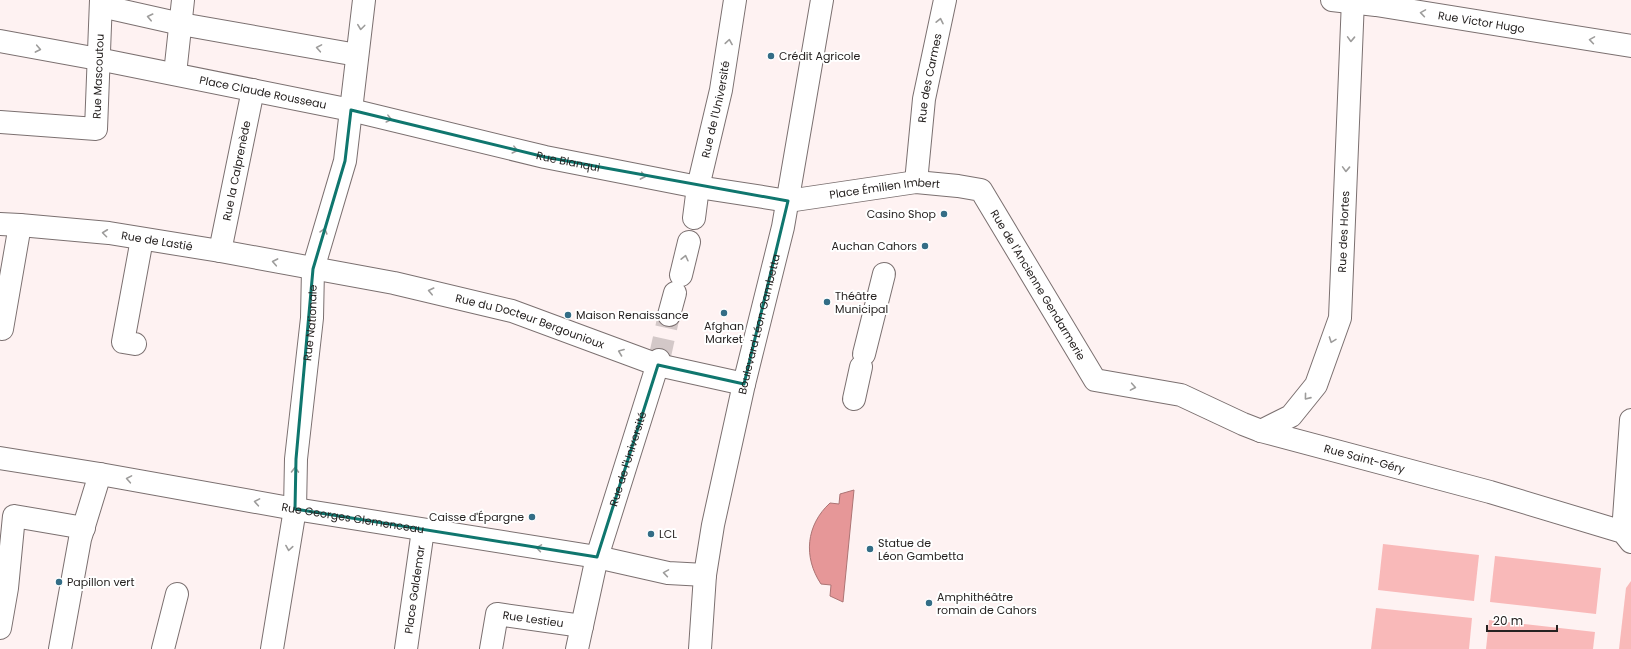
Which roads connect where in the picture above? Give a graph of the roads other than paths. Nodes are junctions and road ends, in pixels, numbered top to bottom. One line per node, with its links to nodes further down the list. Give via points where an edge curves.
1 (364, 0): 10 (street, Rue Nationale, one-way to 10)
2 (736, 0): 17 (street, Rue de l'Université, one-way to 2, via 721,90)
3 (822, 0): 19 (street, Boulevard Léon Gambetta)
4 (945, 0): 16 (street, Rue des Carmes, one-way to 4, via 924,99)
5 (1346, 1): 9 (street, Rue Victor Hugo, one-way to 5); 35 (street, Rue des Hortes, one-way to 35, via 1340,318 1316,385 1291,416)
6 (101, 3): 7 (street, one-way to 6); 11 (street, Rue Mascoutou)
7 (182, 11): 10 (street, one-way to 7); 12 (street)
8 (0, 41): 11 (street, Place Claude Rousseau, one-way to 11)
9 (1631, 46)
10 (357, 55): 14 (street, Rue Nationale)
11 (98, 59): 12 (street, Place Claude Rousseau); 15 (street, Rue Mascoutou, via 96,129)
12 (175, 74): 13 (street, Place Claude Rousseau)
13 (254, 90): 14 (street, Place Claude Rousseau); 24 (street, Rue la Calprenède)
14 (351, 110): 17 (street, Rue Blanqui, one-way to 17, via 545,157); 25 (street, Rue Nationale, one-way to 14, via 344,161)
15 (0, 122)
16 (916, 182): 18 (street, Place Émilien Imbert); 19 (street, Place Émilien Imbert)
17 (698, 187): 19 (street, Rue Blanqui); 20 (street, Rue de l'Université)
18 (982, 190): 31 (street, Rue de l'Ancienne Gendarmerie)
19 (788, 201): 32 (street, Boulevard Léon Gambetta, via 779,247)
20 (694, 218)
21 (10, 224): 22 (street, Rue de Lastié, one-way to 21, via 109,233); 28 (street)
22 (142, 239): 24 (street, Rue de Lastié); 29 (street, via 123,342)
23 (689, 242): 27 (street, one-way to 23)
24 (220, 251): 25 (street, Rue de Lastié, one-way to 24)
25 (313, 269): 30 (street, Rue du Docteur Bergounioux, one-way to 25, via 512,310 394,283); 38 (street, Rue Nationale, one-way to 25, via 296,459 312,318)
26 (884, 274): 33 (street)
27 (669, 315)
28 (2, 329)
29 (135, 344)
30 (658, 363): 32 (street, Rue du Docteur Bergounioux); 42 (street, Rue de l'Université)
31 (1095, 380): 35 (street, Rue Saint-Géry, one-way to 35, via 1180,395)
32 (744, 384): 43 (street, Boulevard Léon Gambetta, via 713,525)
33 (854, 398)
34 (1631, 420): 41 (street)
35 (1261, 431): 41 (street, Rue Saint-Géry, via 1490,492)
36 (0, 458): 37 (street, Rue Georges Clemenceau)
37 (100, 474): 38 (street, Rue Georges Clemenceau, one-way to 37); 39 (street)
38 (295, 509): 40 (street, Rue Georges Clemenceau); 49 (street, Rue Nationale, one-way to 49)
39 (84, 528): 46 (street, via 14,516); 47 (street)
40 (423, 530): 42 (street, Rue Georges Clemenceau, one-way to 40); 50 (street, Place Galdemar)
41 (1627, 537)
42 (596, 557): 43 (street, Rue Georges Clemenceau, one-way to 42, via 668,573); 45 (street, Rue de l'Université)
43 (705, 575): 53 (street, Boulevard Léon Gambetta)
44 (177, 594): 48 (street)
45 (582, 626): 51 (street, Rue Lestieu, via 496,614); 52 (street, Rue de l'Université)
46 (0, 628)
47 (60, 649)
48 (163, 649)
49 (272, 649)
50 (406, 649)
51 (491, 649)
52 (577, 649)
53 (700, 649)

